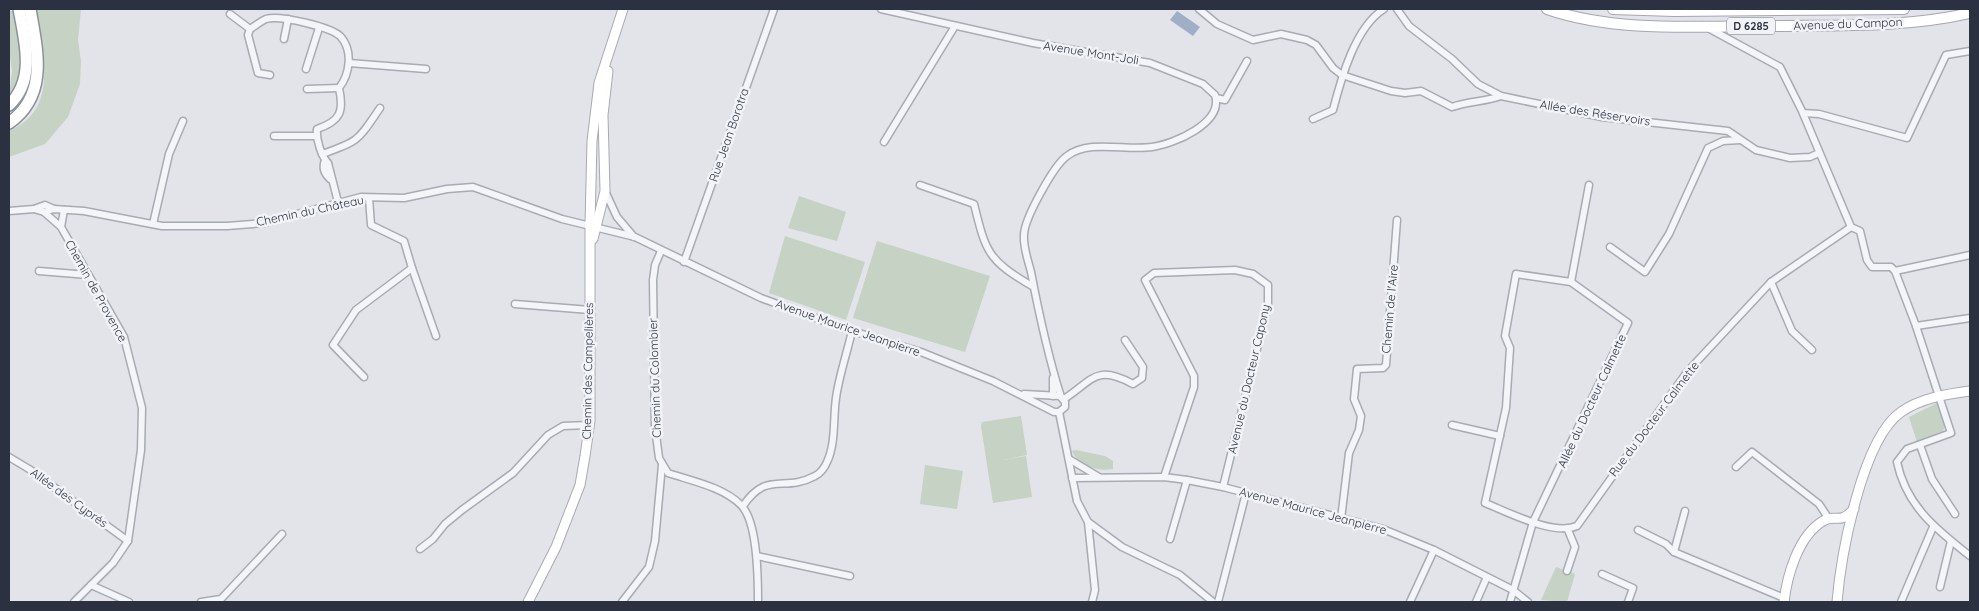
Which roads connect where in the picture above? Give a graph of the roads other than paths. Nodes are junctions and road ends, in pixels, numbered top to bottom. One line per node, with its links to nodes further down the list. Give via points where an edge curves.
1 (20, 9): 25 (highway)
2 (30, 9): 42 (highway, via 39,60 38,80 26,107)
3 (623, 9): 24 (main road, Chemin des Campelières)
4 (774, 9): 68 (street, Rue Jean Borotra)
5 (881, 9): 16 (street, Avenue Mont-Joli)
6 (1199, 9): 31 (street, via 1217,24 1253,40 1281,34 1311,42)
7 (1384, 9): 31 (street, via 1362,32)
8 (1397, 9): 34 (street, Allée des Réservoirs, via 1409,26 1478,84)
9 (1547, 9): 17 (main road, Avenue du Campon / D 6285, via 1607,22)
10 (1613, 9): 12 (main road, Avenue du Campon / D 6285)
11 (1904, 9): 12 (main road, Avenue du Campon / D 6285)
12 (1695, 10)
13 (1970, 13): 18 (main road, Avenue du Campon / D 6285, via 1936,20 1872,25)
14 (230, 14): 20 (street)
15 (288, 19): 19 (street); 20 (street, via 266,19); 21 (street)
16 (955, 26): 35 (street, Avenue Mont-Joli, via 1150,63 1203,84); 46 (street)
17 (1704, 26): 18 (main road, Avenue du Campon / D 6285); 22 (street)
18 (1732, 26): 22 (street, via 1728,33)
19 (319, 28): 27 (street, via 336,32 346,47); 28 (street)
20 (250, 29): 30 (street, via 248,35 258,73)
21 (284, 39)
22 (1734, 41): 38 (street, via 1780,66)
23 (1970, 50): 38 (street, via 1946,55 1907,138 1819,114)
24 (611, 51): 51 (main road, Chemin des Campelières, via 603,115); 61 (main road, Chemin des Campelières, via 600,83 595,114)
25 (27, 60): 36 (highway, via 23,84); 39 (highway, via 30,73 28,89)
26 (1247, 61): 35 (street, via 1225,100)
27 (349, 63): 29 (street); 32 (street)
28 (306, 69)
29 (426, 69)
30 (270, 74)
31 (1342, 75): 34 (street, via 1398,92 1421,92 1452,107); 40 (street, via 1333,110)
32 (339, 88): 33 (street); 44 (street, via 342,109 328,125 317,129)
33 (307, 90)
34 (1501, 96): 45 (street, Allée des Réservoirs, via 1602,117 1728,131)
35 (1216, 98): 75 (street, via 1215,111 1208,121 1166,144 1144,148 1092,147 1078,150 1062,160 1024,230)
36 (9, 106)
37 (380, 108): 48 (street, via 359,139)
38 (1803, 113): 47 (street)
39 (9, 115)
40 (1313, 119)
41 (183, 121): 60 (street, via 169,154)
42 (9, 123)
43 (274, 136): 44 (street)
44 (316, 136): 48 (street)
45 (1740, 140): 47 (street, Allée des Réservoirs, via 1756,150 1790,158); 65 (street, via 1723,141 1708,148 1670,234 1645,272)
46 (884, 142)
47 (1819, 153): 62 (street)
48 (323, 157): 53 (street, via 328,163)
49 (920, 185): 75 (street, via 974,204 984,245 1003,269)
50 (1589, 185): 73 (street)
51 (605, 191): 61 (main road, Chemin des Campelières); 64 (street, via 617,217)
52 (368, 198): 53 (street, Chemin du Château); 61 (street, Chemin du Château, via 404,198 473,187 562,219); 69 (street, via 371,225 404,241)
53 (338, 202): 60 (street, Chemin du Château, via 264,223 227,226)
54 (34, 209): 55 (street, Chemin du Château, via 45,205); 57 (street, Chemin du Château); 58 (street, Chemin du Château)
55 (54, 209): 56 (street, Chemin du Château); 58 (street, Chemin du Château)
56 (64, 210): 60 (street, Chemin du Château); 63 (street, Chemin de Provence)
57 (9, 211)
58 (44, 212): 63 (street, Chemin de Provence)
59 (1397, 220): 111 (street, Chemin de l'Aire, via 1386,365 1383,368 1357,369 1354,398 1361,416 1349,453)
60 (154, 224)
61 (593, 225): 64 (street, Avenue Maurice Jeanpierre); 77 (main road, Chemin des Campelières)
62 (1851, 227): 71 (street, via 1860,231 1867,260 1872,267 1891,267); 74 (street, Rue du Docteur Calmette)
63 (61, 228): 72 (street, Chemin de Provence)
64 (635, 238): 66 (street, Avenue Maurice Jeanpierre)
65 (1610, 246)
66 (661, 251): 68 (street, Avenue Maurice Jeanpierre); 99 (street, Chemin du Colombier, via 653,280 655,427)
67 (1970, 254): 71 (street)
68 (684, 262): 80 (street, Avenue Maurice Jeanpierre, via 761,298)
69 (412, 268): 81 (street); 85 (street, via 356,310 333,344)
70 (39, 271): 72 (street)
71 (1895, 271): 79 (street)
72 (88, 275): 122 (street, Chemin de Provence, via 124,337 142,408 141,450)
73 (1571, 282): 95 (street, via 1516,274 1505,336 1510,348 1506,408); 115 (street, Allée du Docteur Calmette, via 1628,323)
74 (1771, 282): 83 (street, via 1792,331); 117 (street, Rue du Docteur Calmette, via 1687,372 1576,526)
75 (1032, 286): 84 (street)
76 (516, 304): 77 (street)
77 (590, 310): 93 (main road, Chemin des Campelières)
78 (1970, 318): 79 (street)
79 (1916, 326): 89 (street)
80 (852, 331): 87 (street, Avenue Maurice Jeanpierre, via 913,349); 107 (street, via 836,397 832,446 827,462 818,476 793,485 769,483 751,494)
81 (436, 336)
82 (1125, 340): 90 (street, via 1143,367 1142,378 1133,384 1102,374 1092,377)
83 (1812, 350)
84 (1054, 375): 88 (street); 90 (street)
85 (364, 377)
86 (1970, 391): 89 (main road)
87 (1024, 394): 88 (street, Avenue Maurice Jeanpierre); 91 (street, Avenue Maurice Jeanpierre)
88 (1053, 396): 90 (street); 91 (street, via 1048,403)
89 (1940, 396): 96 (street, via 1951,433); 108 (main road, via 1902,411 1884,429 1872,450)
90 (1063, 398): 92 (street, via 1065,407)
91 (1050, 408): 92 (street)
92 (1059, 412): 98 (street)
93 (589, 425): 124 (street, via 563,426 548,434 517,470 462,510); 136 (main road, Chemin des Campelières, via 580,485)
94 (1452, 425): 95 (street)
95 (1500, 436): 115 (street, via 1484,503)
96 (1920, 445): 110 (street, via 1932,478); 116 (street, via 1908,449 1898,462 1901,480)
97 (9, 457): 122 (street, Allée des Cyprés)
98 (1069, 459): 101 (street); 103 (street)
99 (662, 465): 107 (street, via 668,473 717,489); 141 (street, Chemin du Colombier, via 655,541 649,568)
100 (1736, 467): 112 (street, via 1752,452 1819,504)
101 (1100, 477): 102 (street, Avenue Maurice Jeanpierre); 103 (street, Avenue Maurice Jeanpierre)
102 (1164, 477): 104 (street, Avenue Maurice Jeanpierre); 105 (street, Avenue du Docteur Capony, via 1194,387 1194,376 1145,280 1154,273 1235,270 1253,274 1268,285 1268,304)
103 (1072, 478): 114 (street, via 1081,511)
104 (1186, 480): 105 (street, Avenue Maurice Jeanpierre); 120 (street)
105 (1223, 487): 106 (street, Avenue Maurice Jeanpierre)
106 (1246, 493): 111 (street, Avenue Maurice Jeanpierre); 145 (street)
107 (742, 506): 127 (street)
108 (1854, 509): 113 (main road); 121 (main road)
109 (1685, 511): 126 (street)
110 (1956, 514)
111 (1341, 519): 125 (street, Avenue Maurice Jeanpierre, via 1382,529)
112 (1829, 519): 113 (main road); 137 (main road, via 1818,525 1802,546)
113 (1839, 520): 121 (main road)
114 (1088, 522): 143 (street, via 1095,590); 144 (street, via 1122,547 1180,575)
115 (1533, 522): 117 (street); 135 (street)
116 (1933, 527): 123 (street); 152 (street)
117 (1568, 530): 129 (street, via 1575,547)
118 (1638, 530): 126 (street, via 1666,544)
119 (282, 534): 140 (street, via 221,599)
120 (1170, 539)
121 (1846, 540): 151 (main road)
122 (128, 541): 133 (street, Chemin de Provence, via 114,562)
123 (1951, 541): 128 (street); 134 (street)
124 (420, 549)
125 (1434, 550): 132 (street, Avenue Maurice Jeanpierre); 146 (street)
126 (1674, 552): 137 (street)
127 (757, 556): 131 (street); 142 (street)
128 (1970, 556)
129 (1567, 571)
130 (1602, 574): 150 (street, via 1633,588)
131 (850, 576)
132 (1487, 577): 135 (street, Avenue Maurice Jeanpierre); 147 (street)
133 (91, 585): 138 (street, Chemin de Provence); 139 (street)
134 (1940, 587)
135 (1513, 590): 148 (street); 149 (street, Avenue Maurice Jeanpierre)
136 (532, 600)
137 (1784, 600)
138 (74, 602)
139 (129, 602)
140 (201, 602)
141 (622, 602)
142 (758, 602)
143 (1092, 602)
144 (1213, 602)
145 (1218, 602)
146 (1410, 602)
147 (1476, 602)
148 (1510, 602)
149 (1528, 602)
150 (1628, 602)
151 (1837, 602)
152 (1900, 602)

